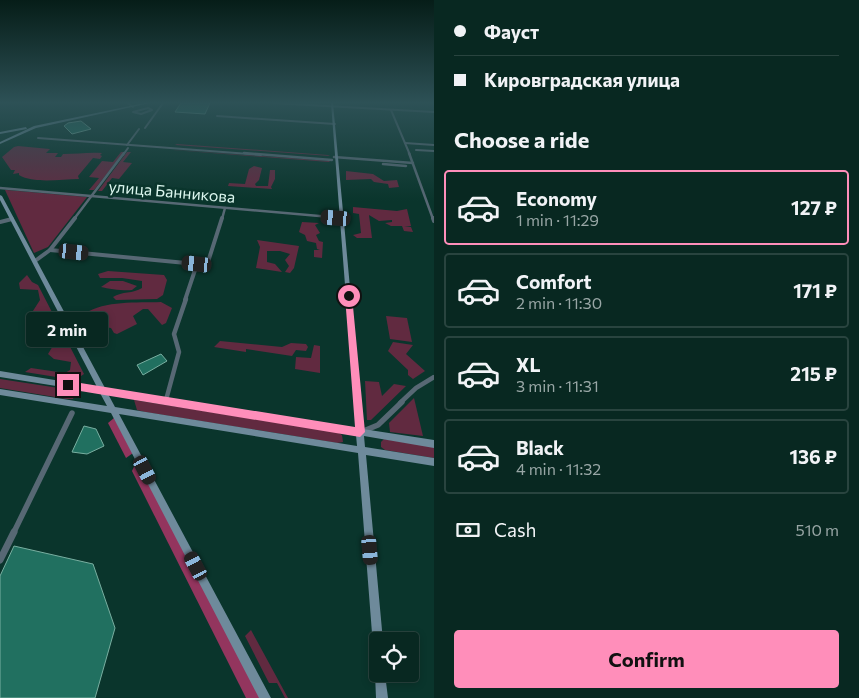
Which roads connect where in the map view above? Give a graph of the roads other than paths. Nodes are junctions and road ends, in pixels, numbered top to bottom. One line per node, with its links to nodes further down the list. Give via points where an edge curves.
1 (9, 136): 7 (main road)
2 (18, 136): 7 (main road)
3 (134, 136): 10 (street)
4 (335, 136): 14 (main road)
5 (402, 136): 9 (street)
6 (40, 137): 10 (street)
7 (11, 139): 8 (main road)
8 (0, 143)
9 (405, 143): 11 (street); 15 (street)
10 (128, 145): 14 (street); 14 (street, via 137,143); 19 (street)
11 (434, 145)
12 (416, 150): 13 (street)
13 (434, 151)
14 (336, 159): 15 (street); 16 (street); 21 (main road)
15 (413, 163): 23 (street)
16 (406, 166)
17 (0, 188): 19 (street, улица Банникова)
18 (0, 196): 22 (main road)
19 (91, 196): 20 (street, улица Банникова); 25 (street)
20 (225, 208): 21 (street, улица Банникова); 27 (street, via 207,265)
21 (342, 218): 35 (main road)
22 (12, 219): 24 (street); 26 (main road)
23 (434, 220)
24 (0, 222)
25 (50, 250): 26 (street); 27 (street)
26 (35, 261): 30 (main road)
27 (197, 264): 32 (street, via 174,334 179,352)
28 (0, 374): 30 (main road)
29 (434, 377): 35 (street, via 416,388 378,425)
30 (104, 391): 32 (main road); 33 (main road)
31 (0, 392): 33 (main road)
32 (166, 400): 35 (main road)
33 (115, 410): 37 (main road); 42 (main road)
34 (72, 414): 39 (street)
35 (360, 432): 36 (main road); 37 (main road)
36 (434, 444)
37 (361, 450): 38 (main road); 40 (main road)
38 (434, 462)
39 (0, 560)
40 (377, 632)
41 (381, 682): 43 (main road)
42 (265, 698)
43 (382, 698)

